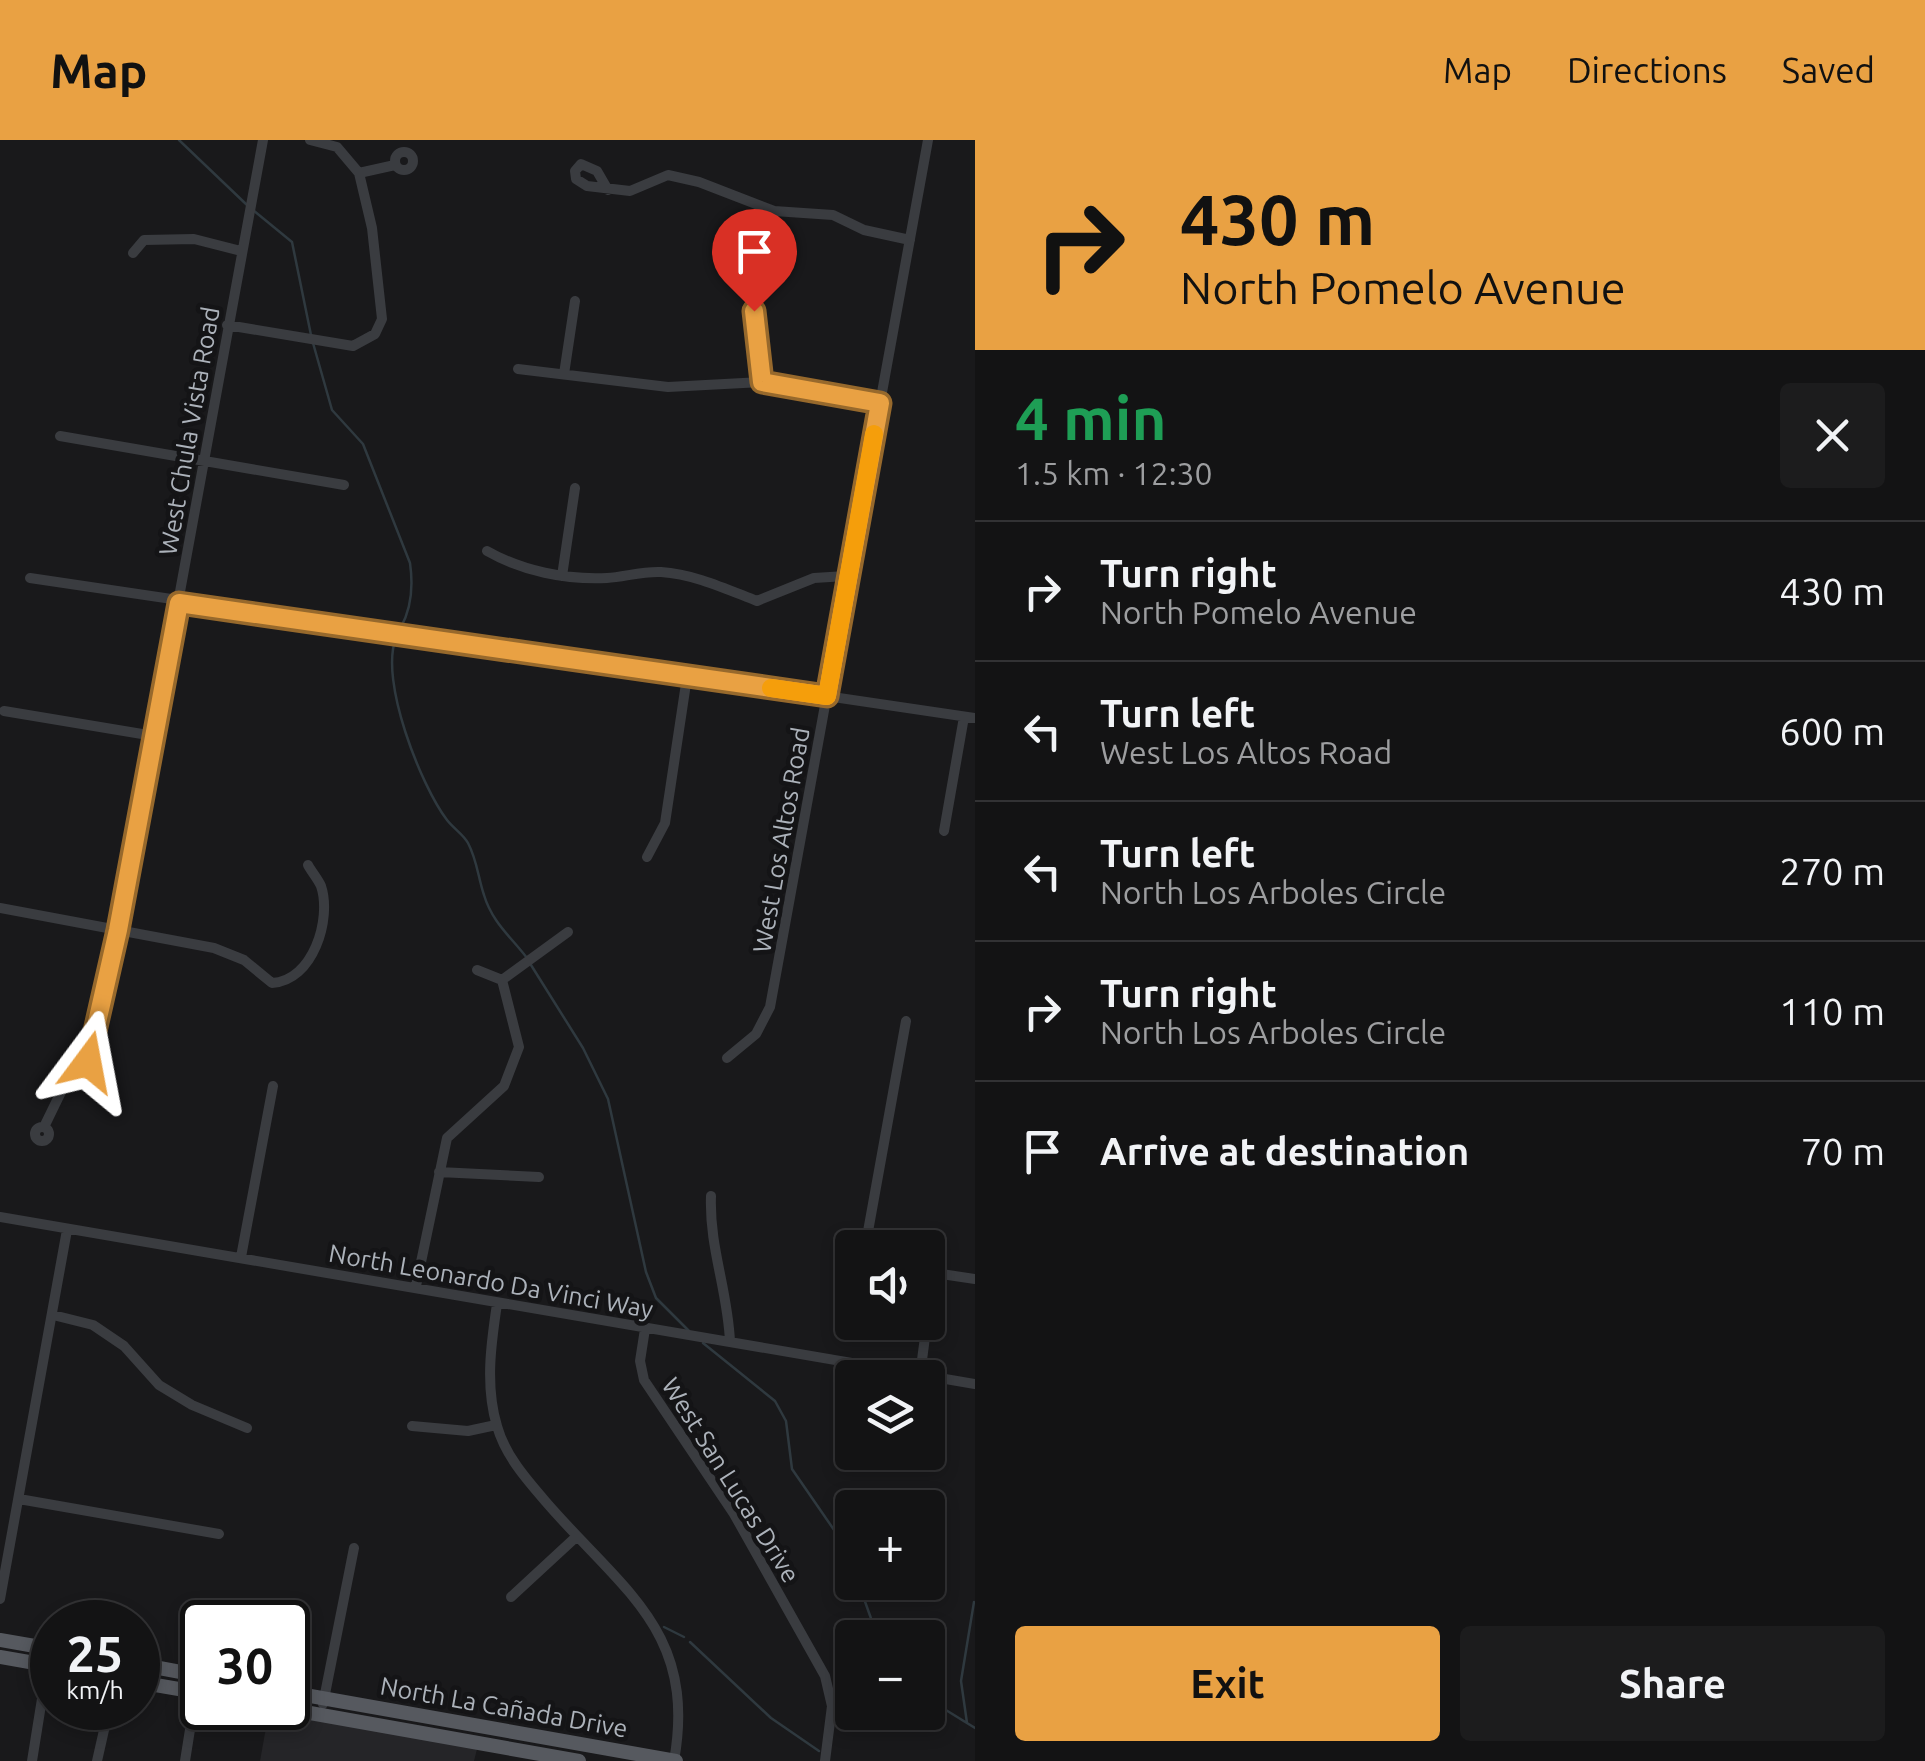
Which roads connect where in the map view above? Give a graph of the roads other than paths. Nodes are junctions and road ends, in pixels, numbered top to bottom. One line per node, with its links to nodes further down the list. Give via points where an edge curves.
1 (263, 140): 8 (street, West Chula Vista Road)
2 (310, 140): 5 (street, via 337,148)
3 (928, 140): 7 (street, West Los Altos Road)
4 (396, 166): 5 (street)
5 (360, 173): 12 (street, via 381,296 376,334 353,346)
6 (608, 190): 7 (street, via 630,192 668,174 774,212 833,215)
7 (910, 240): 16 (street, West Los Altos Road)
8 (242, 251): 9 (street, via 144,240); 12 (street, West Chula Vista Road)
9 (133, 253)
10 (575, 301): 14 (street)
11 (754, 311): 15 (street)
12 (227, 325): 18 (street, West Chula Vista Road)
13 (518, 369): 14 (street)
14 (564, 374): 15 (street, via 668,387)
15 (762, 382): 16 (street)
16 (880, 403): 23 (street, West Los Altos Road)
17 (60, 436): 18 (street)
18 (203, 459): 19 (street); 25 (street, West Chula Vista Road)
19 (344, 484)
20 (575, 488): 22 (street)
21 (487, 551): 22 (street)
22 (562, 576): 23 (street, via 660,572 757,601 814,578)
23 (846, 576): 27 (street, West Los Altos Road)
24 (30, 578): 25 (street)
25 (179, 603): 26 (street); 30 (street, West Chula Vista Road)
26 (687, 677): 27 (street); 32 (street, via 665,823)
27 (827, 696): 29 (street); 40 (street, West Los Altos Road, via 770,1006 756,1034)
28 (4, 711): 30 (street)
29 (969, 717): 31 (street)
30 (154, 736): 35 (street, West Chula Vista Road)
31 (944, 831)
32 (647, 856)
33 (308, 865): 35 (street, via 321,886 324,924 299,970 281,982 268,986 244,960 214,948)
34 (0, 908): 35 (street)
35 (118, 930): 42 (street, West Chula Vista Road, via 88,1062 62,1090)
36 (568, 932): 38 (street)
37 (477, 970): 38 (street)
38 (502, 980): 43 (street, via 518,1047 504,1086 448,1138)
39 (906, 1021): 48 (street)
40 (727, 1058)
41 (273, 1086): 49 (street)
42 (44, 1127)
43 (439, 1172): 44 (street); 52 (street)
44 (540, 1177)
45 (712, 1196): 56 (street, via 712,1249 728,1304)
46 (0, 1217): 47 (street, North Leonardo Da Vinci Way)
47 (67, 1230): 49 (street, North Leonardo Da Vinci Way); 54 (street)
48 (868, 1230)
49 (241, 1257): 52 (street, North Leonardo Da Vinci Way)
50 (945, 1275): 51 (street)
51 (975, 1278)
52 (416, 1286): 53 (street, North Leonardo Da Vinci Way)
53 (498, 1304): 55 (street, North Leonardo Da Vinci Way); 60 (street, via 490,1373)
54 (53, 1315): 62 (street, via 93,1325 124,1346 159,1385); 63 (street)
55 (645, 1330): 56 (street, North Leonardo Da Vinci Way); 86 (street, West San Lucas Drive, via 644,1380 734,1514 826,1676 832,1706)
56 (730, 1342): 57 (street, North Leonardo Da Vinci Way)
57 (835, 1365)
58 (945, 1379): 59 (street, North Leonardo Da Vinci Way)
59 (975, 1384)
60 (496, 1425): 61 (street, via 468,1431); 65 (street, via 510,1458)
61 (412, 1426)
62 (247, 1428)
63 (19, 1499): 64 (street); 68 (street)
64 (219, 1534)
65 (576, 1537): 67 (street); 85 (street, via 666,1645 680,1695)
66 (354, 1548): 74 (street)
67 (510, 1597)
68 (0, 1599)
69 (0, 1640): 70 (main road)
70 (30, 1645)
71 (0, 1657): 72 (main road)
72 (30, 1662)
73 (310, 1696): 74 (main road, North La Cañada Drive)
74 (324, 1698): 76 (street); 80 (main road, North La Cañada Drive)
75 (310, 1712): 76 (main road, North La Cañada Drive)
76 (322, 1714): 84 (main road, North La Cañada Drive)
77 (38, 1730): 81 (street)
78 (104, 1730): 82 (street)
79 (191, 1730): 83 (street)
80 (629, 1757): 85 (main road, North La Cañada Drive)
81 (32, 1761)
82 (97, 1761)
83 (185, 1761)
84 (579, 1761)
85 (675, 1761)
86 (824, 1761)

